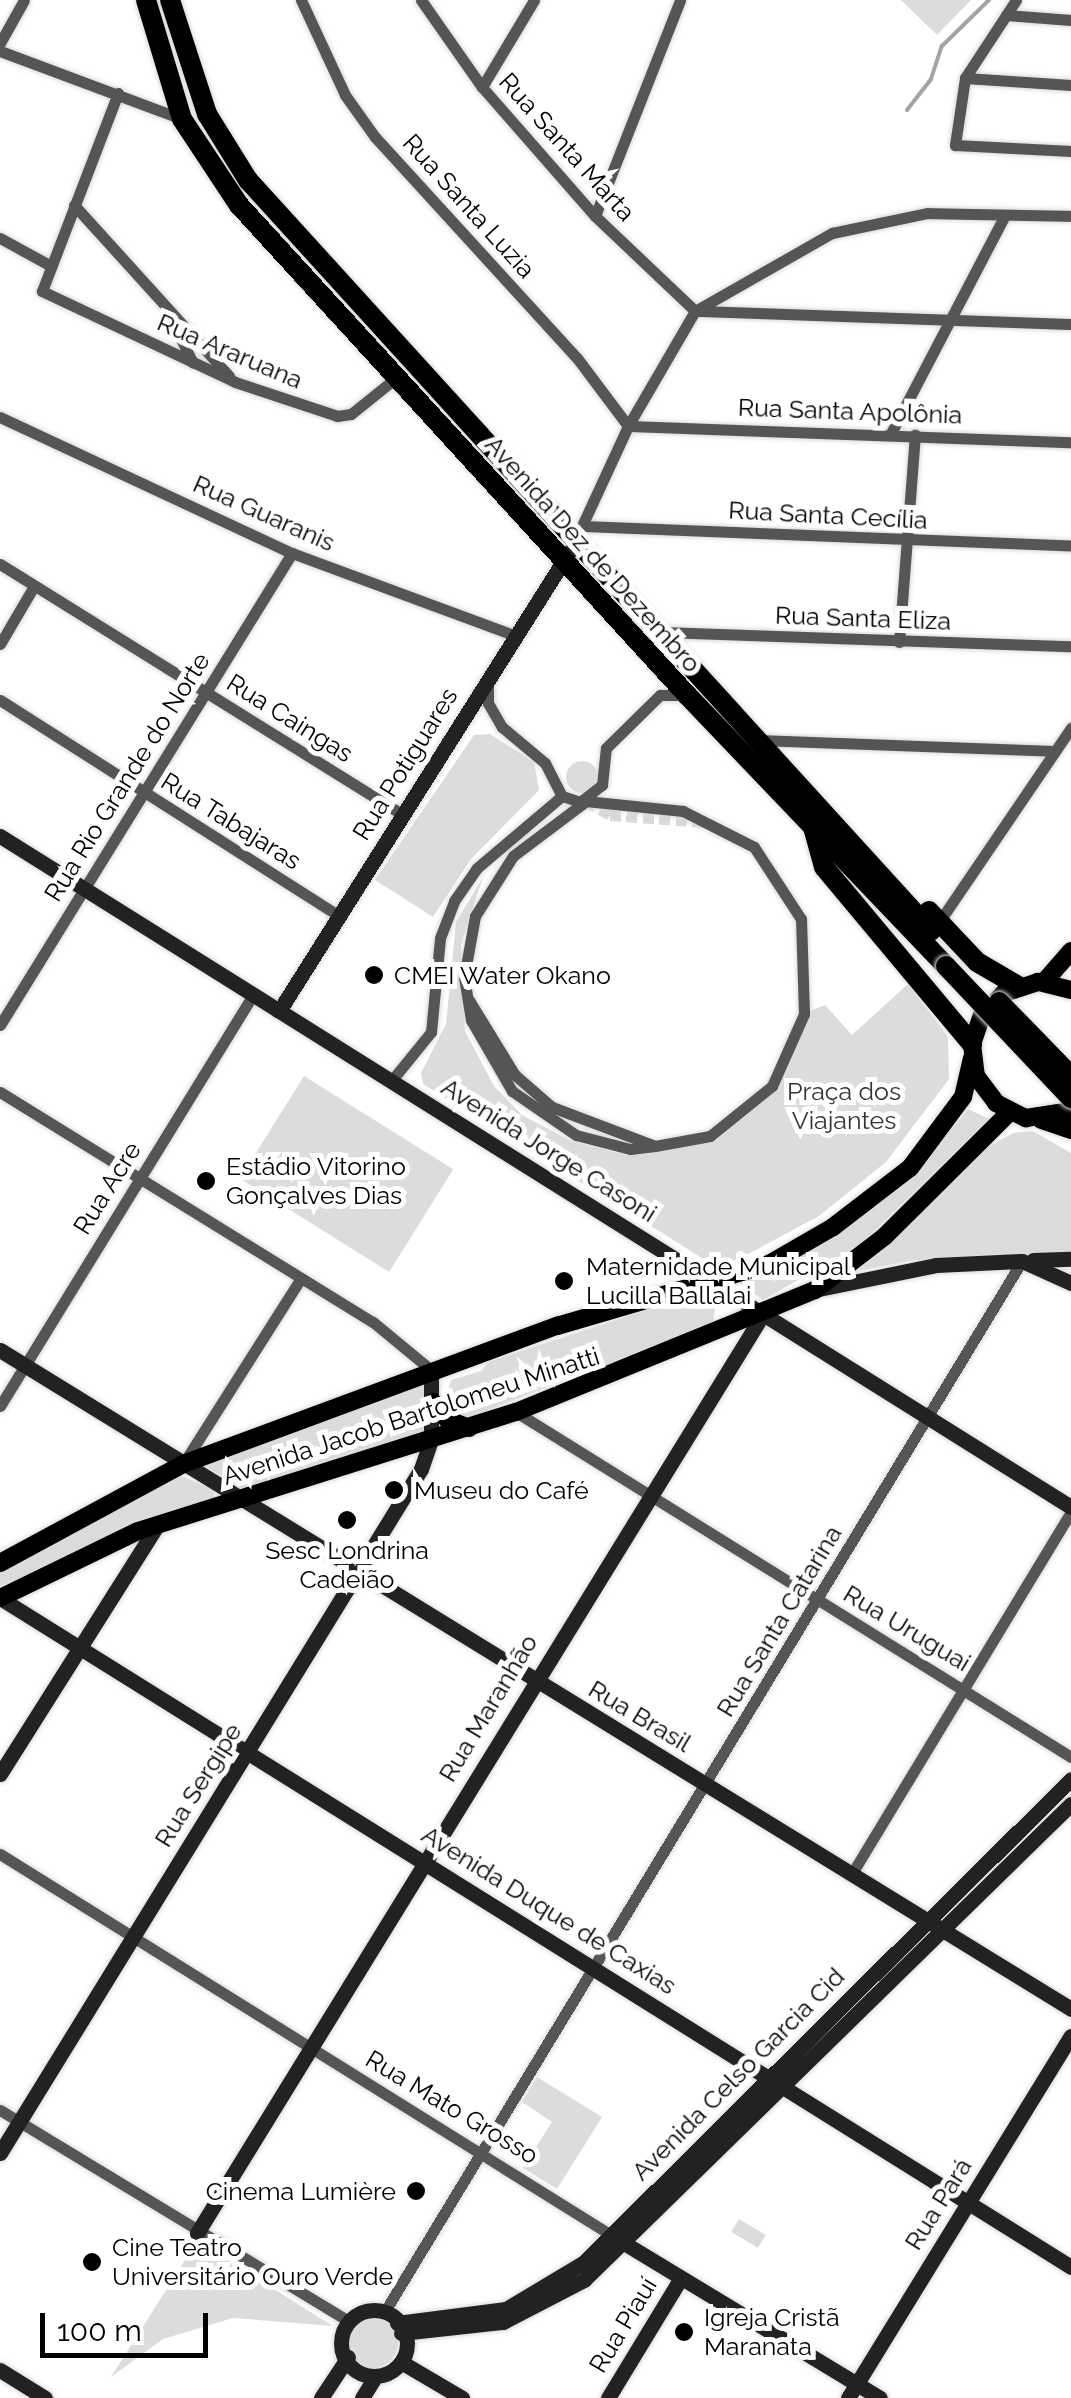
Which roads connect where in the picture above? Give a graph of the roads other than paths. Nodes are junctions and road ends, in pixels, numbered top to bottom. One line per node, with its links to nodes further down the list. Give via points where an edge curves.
1 (24, 0): 11 (street)
2 (146, 0): 17 (highway, Avenida Dez de Dezembro)
3 (170, 0): 38 (highway, Avenida Dez de Dezembro, via 207,114 248,180)
4 (301, 0): 33 (street, Rua Santa Luzia, via 345,94 375,137 576,358)
5 (421, 0): 15 (street, Rua Santa Marta)
6 (534, 0): 15 (street)
7 (1016, 0): 9 (street)
8 (678, 1): 21 (street)
9 (1006, 15): 10 (street); 13 (street)
10 (1071, 20)
11 (0, 43)
12 (0, 52): 16 (street)
13 (966, 78): 14 (street); 18 (street, via 955,146)
14 (1071, 85)
15 (482, 87): 21 (street, Rua Santa Marta)
16 (118, 93): 17 (street); 19 (street)
17 (182, 119): 30 (highway, Avenida Dez de Dezembro, via 239,205)
18 (1071, 152)
19 (74, 205): 24 (street); 25 (street)
20 (1004, 215): 22 (street); 26 (street, via 928,214 832,233); 27 (street)
21 (596, 216): 26 (street, Rua Santa Marta)
22 (1071, 216)
23 (0, 238): 24 (street)
24 (51, 266): 29 (street, Rua Araruana, via 42,291)
25 (161, 300): 29 (street); 31 (street)
26 (695, 311): 27 (street); 33 (street)
27 (950, 319): 28 (street); 34 (street)
28 (1071, 324)
29 (193, 363): 31 (street, Rua Araruana)
30 (398, 377): 31 (street, Rua Araruana, via 351,414 337,416); 38 (highway, Avenida Dez de Dezembro)
31 (235, 382)
32 (0, 417): 40 (street, Rua Guaranis)
33 (628, 426): 34 (street, Rua Santa Apolônia); 38 (street)
34 (890, 435): 35 (street, Rua Santa Apolônia)
35 (915, 435): 36 (street, Rua Santa Apolônia); 37 (street)
36 (1071, 442)
37 (910, 542): 38 (street, Rua Santa Cecília); 39 (street, Rua Santa Cecília); 45 (street)
38 (574, 543): 43 (highway, Avenida Dez de Dezembro); 44 (street, Rua Potiguares); 50 (highway, Avenida Dez de Dezembro)
39 (1071, 546)
40 (292, 553): 44 (street, Rua Guaranis); 49 (street, Rua Rio Grande do Norte)
41 (0, 564): 42 (street, Rua Caingas)
42 (34, 586): 46 (street); 49 (street, Rua Caingas)
43 (653, 632): 45 (street, Rua Santa Eliza); 53 (highway, Avenida Dez de Dezembro)
44 (516, 636): 48 (street, Rua Potiguares)
45 (898, 642): 47 (street, Rua Santa Eliza)
46 (0, 644)
47 (1071, 646)
48 (488, 681): 56 (street, via 497,720 545,763); 58 (street, Rua Potiguares)
49 (206, 692): 55 (street, Rua Rio Grande do Norte); 58 (street, Rua Caingas)
50 (688, 696): 57 (street, via 660,695 606,748 602,786); 59 (highway, Avenida Dez de Dezembro)
51 (0, 700): 55 (street, Rua Tabajaras)
52 (1071, 728): 54 (street)
53 (757, 740): 54 (street); 59 (highway, Avenida Dez de Dezembro)
54 (1055, 751): 63 (street)
55 (144, 793): 61 (street, Rua Rio Grande do Norte); 62 (street, Rua Tabajaras)
56 (562, 796): 57 (street); 74 (street, via 488,857 454,902 440,938 431,1032)
57 (586, 802): 57 (street, via 671,808 730,831 770,864 804,933 804,1014 772,1086 710,1136 655,1146 585,1123 538,1097 509,1067 469,1000 468,946 487,892 524,846)
58 (403, 815): 62 (street, Rua Potiguares)
59 (820, 822): 63 (highway, via 861,839); 65 (highway, Avenida Dez de Dezembro); 72 (highway, via 824,867)
60 (0, 836): 61 (street, Avenida Jorge Casoni)
61 (84, 888): 69 (street, Avenida Jorge Casoni); 71 (street, Rua Rio Grande do Norte)
62 (338, 916): 70 (street, Rua Potiguares)
63 (939, 922): 67 (highway, via 985,968)
64 (1071, 951): 66 (main road)
65 (951, 962): 73 (highway, Avenida Dez de Dezembro, bridge); 76 (highway, Avenida Dez de Dezembro, bridge)
66 (1044, 982): 67 (main road); 68 (main road)
67 (1018, 986): 72 (main road, Avenida Jacob Bartolomeu Minatti, via 992,1002)
68 (1071, 990)
69 (253, 994): 70 (street, Avenida Jorge Casoni); 81 (street, Rua Acre)
70 (279, 1011): 74 (street, Avenida Jorge Casoni)
71 (0, 1026)
72 (972, 1052): 77 (main road, via 984,1091); 86 (main road, Avenida Jacob Bartolomeu Minatti, via 962,1097 910,1168 833,1228 769,1264)
73 (1071, 1076)
74 (392, 1080): 86 (street, Avenida Jorge Casoni)
75 (0, 1092): 81 (street)
76 (1071, 1098)
77 (1010, 1112): 79 (main road); 87 (main road, Avenida Jacob Bartolomeu Minatti, via 886,1236)
78 (1071, 1112): 79 (main road)
79 (1042, 1119): 80 (highway)
80 (1071, 1130)
81 (140, 1176): 84 (street); 90 (street, Rua Acre)
82 (1071, 1258): 83 (street)
83 (1026, 1260): 85 (street); 87 (street, via 936,1264); 95 (street, Rua Santa Catarina)
84 (300, 1278): 91 (street, via 403,1342); 98 (street)
85 (1071, 1283)
86 (715, 1284): 88 (street, Avenida Jorge Casoni); 91 (main road, Avenida Jacob Bartolomeu Minatti, via 643,1300)
87 (815, 1290): 88 (main road, Avenida Jacob Bartolomeu Minatti)
88 (763, 1314): 94 (main road, Avenida Jacob Bartolomeu Minatti); 95 (street, Avenida Jorge Casoni); 99 (street, Rua Maranhão)
89 (0, 1350): 90 (street, Rua Brasil)
90 (25, 1366): 93 (street, Rua Acre); 98 (street, Rua Brasil)
91 (430, 1370): 92 (street); 98 (main road, Avenida Jacob Bartolomeu Minatti)
92 (433, 1402): 96 (main road); 97 (street)
93 (0, 1406)
94 (516, 1412): 96 (main road, Avenida Jacob Bartolomeu Minatti); 99 (street, Rua Uruguai)
95 (928, 1418): 101 (street, Avenida Jorge Casoni); 106 (street, Rua Santa Catarina)
96 (469, 1428): 97 (main road, Avenida Jacob Bartolomeu Minatti)
97 (431, 1440): 100 (main road, Avenida Jacob Bartolomeu Minatti); 104 (street, Rua Sergipe)
98 (183, 1464): 100 (street, Rua Brasil); 103 (main road, Avenida Jacob Bartolomeu Minatti)
99 (649, 1495): 106 (street, Rua Uruguai); 108 (street, Rua Maranhão)
100 (240, 1498): 102 (main road, Avenida Jacob Bartolomeu Minatti); 104 (street, Rua Brasil)
101 (1071, 1510): 109 (street)
102 (158, 1524): 105 (main road, Avenida Jacob Bartolomeu Minatti); 107 (street)
103 (0, 1563)
104 (359, 1574): 108 (street, Rua Brasil); 110 (street, Rua Sergipe)
105 (0, 1598): 107 (street, Avenida Duque de Caxias)
106 (818, 1600): 109 (street, Rua Uruguai); 114 (street, Rua Santa Catarina)
107 (79, 1646): 110 (street, Avenida Duque de Caxias); 112 (street)
108 (534, 1680): 114 (street, Rua Brasil); 119 (street, Rua Maranhão)
109 (963, 1688): 111 (street, Rua Uruguai); 120 (street)
110 (248, 1753): 119 (street, Avenida Duque de Caxias); 122 (street, Rua Sergipe)
111 (1071, 1757)
112 (0, 1774)
113 (1071, 1779): 116 (street, Avenida Celso Garcia Cid)
114 (706, 1785): 120 (street, Rua Brasil); 123 (street, Rua Santa Catarina)
115 (1071, 1804): 117 (street, Avenida Celso Garcia Cid)
116 (1018, 1832): 117 (street); 121 (street, Avenida Celso Garcia Cid)
117 (1030, 1845): 121 (street, Avenida Celso Garcia Cid)
118 (0, 1854): 122 (street, Rua Mato Grosso)
119 (425, 1862): 123 (street, Avenida Duque de Caxias); 127 (street, Rua Maranhão)
120 (852, 1874): 121 (street, Rua Brasil)
121 (933, 1926): 124 (street, Rua Brasil); 125 (street, Avenida Celso Garcia Cid)
122 (133, 1937): 127 (street, Rua Mato Grosso); 131 (street, Rua Sergipe)
123 (595, 1969): 128 (street, Avenida Duque de Caxias); 133 (street, Rua Santa Catarina)
124 (1071, 2010)
125 (824, 2036): 128 (street, Avenida Celso Garcia Cid); 129 (street, Avenida Celso Garcia Cid)
126 (1071, 2036): 134 (street, Rua Pará)
127 (308, 2049): 133 (street, Rua Mato Grosso); 135 (street, Rua Maranhão)
128 (772, 2078): 129 (street, Avenida Duque de Caxias); 136 (street, Avenida Celso Garcia Cid)
129 (786, 2087): 134 (street, Avenida Duque de Caxias); 136 (street, Avenida Celso Garcia Cid)
130 (0, 2110): 131 (street)
131 (19, 2122): 132 (street, Rua Sergipe); 135 (street)
132 (0, 2153)
133 (479, 2153): 136 (street, Rua Mato Grosso); 140 (street, Rua Santa Catarina)
134 (969, 2202): 137 (street, Avenida Duque de Caxias); 146 (street, Rua Pará)
135 (197, 2233): 139 (street)
136 (618, 2239): 138 (street, Rua Mato Grosso); 140 (street, Avenida Celso Garcia Cid, via 577,2286 535,2310 468,2330)
137 (1071, 2267)
138 (681, 2278): 146 (street, Rua Mato Grosso); 152 (street, Rua Piauí)
139 (347, 2320): 140 (street, via 368,2307); 141 (street)
140 (394, 2322): 142 (street)
141 (348, 2357): 145 (street); 148 (street)
142 (401, 2362): 144 (street); 145 (street, via 392,2374)
143 (0, 2370): 147 (street)
144 (426, 2376): 150 (street); 151 (street)
145 (374, 2379): 149 (street)
146 (853, 2391): 153 (street, Rua Mato Grosso)
147 (44, 2398)
148 (321, 2398)
149 (362, 2398)
150 (437, 2398)
151 (462, 2398)
152 (608, 2398)
153 (880, 2398)

